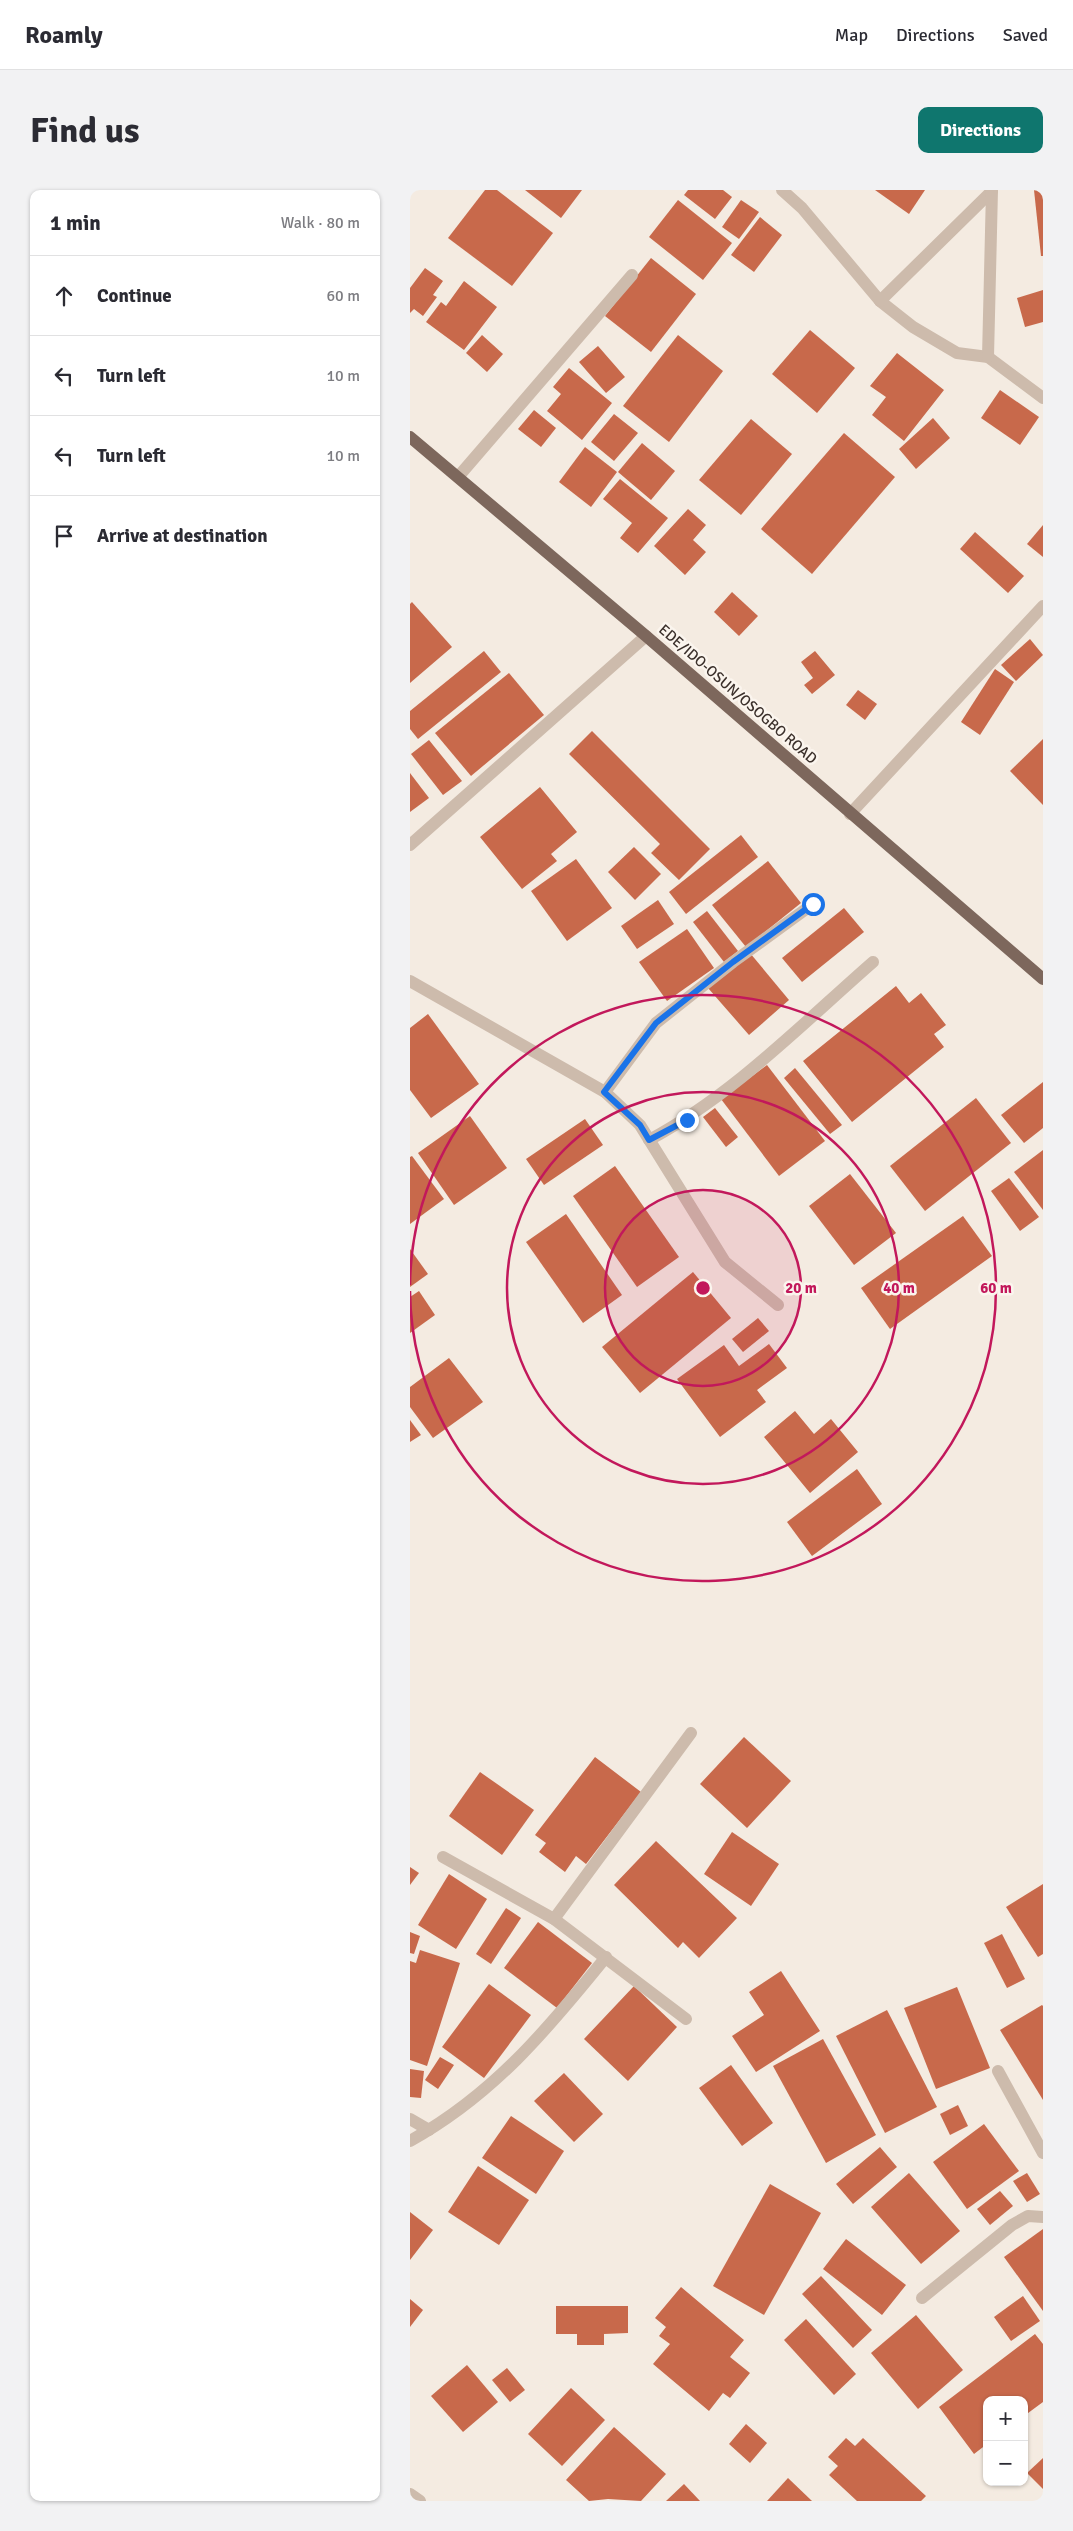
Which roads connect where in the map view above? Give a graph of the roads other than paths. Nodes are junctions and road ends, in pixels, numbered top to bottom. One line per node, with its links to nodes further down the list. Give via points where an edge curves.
1 (782, 190): 4 (street, via 802,208)
2 (992, 191): 4 (street); 5 (street)
3 (632, 275): 8 (street)
4 (880, 301): 5 (street, via 913,327 957,352)
5 (988, 357): 6 (street)
6 (1043, 398)
7 (410, 437): 8 (main road, EDE/IDO-OSUN/OSOGBO ROAD)
8 (458, 477): 10 (main road, EDE/IDO-OSUN/OSOGBO ROAD)
9 (1043, 606): 11 (street)
10 (646, 636): 11 (main road, EDE/IDO-OSUN/OSOGBO ROAD); 12 (street)
11 (850, 814): 15 (main road, EDE/IDO-OSUN/OSOGBO ROAD)
12 (410, 845)
13 (813, 904): 17 (street, via 656,1023)
14 (874, 962): 18 (street, via 728,1088 687,1120)
15 (1043, 979)
16 (410, 981): 17 (street)
17 (604, 1092): 18 (street, via 640,1125)
18 (649, 1140): 19 (street, via 725,1262)
19 (778, 1305)
20 (691, 1733): 22 (street)
21 (443, 1857): 22 (street)
22 (554, 1919): 23 (street)
23 (606, 1957): 24 (street); 27 (street, via 540,2036 481,2094)
24 (686, 2019)
25 (998, 2071): 29 (street)
26 (410, 2119): 27 (street)
27 (429, 2130): 28 (street)
28 (410, 2141)
29 (1043, 2153)
30 (1043, 2217): 31 (street, via 1028,2216 1012,2225)
31 (922, 2298)
32 (410, 2494): 33 (street)
33 (420, 2501)

